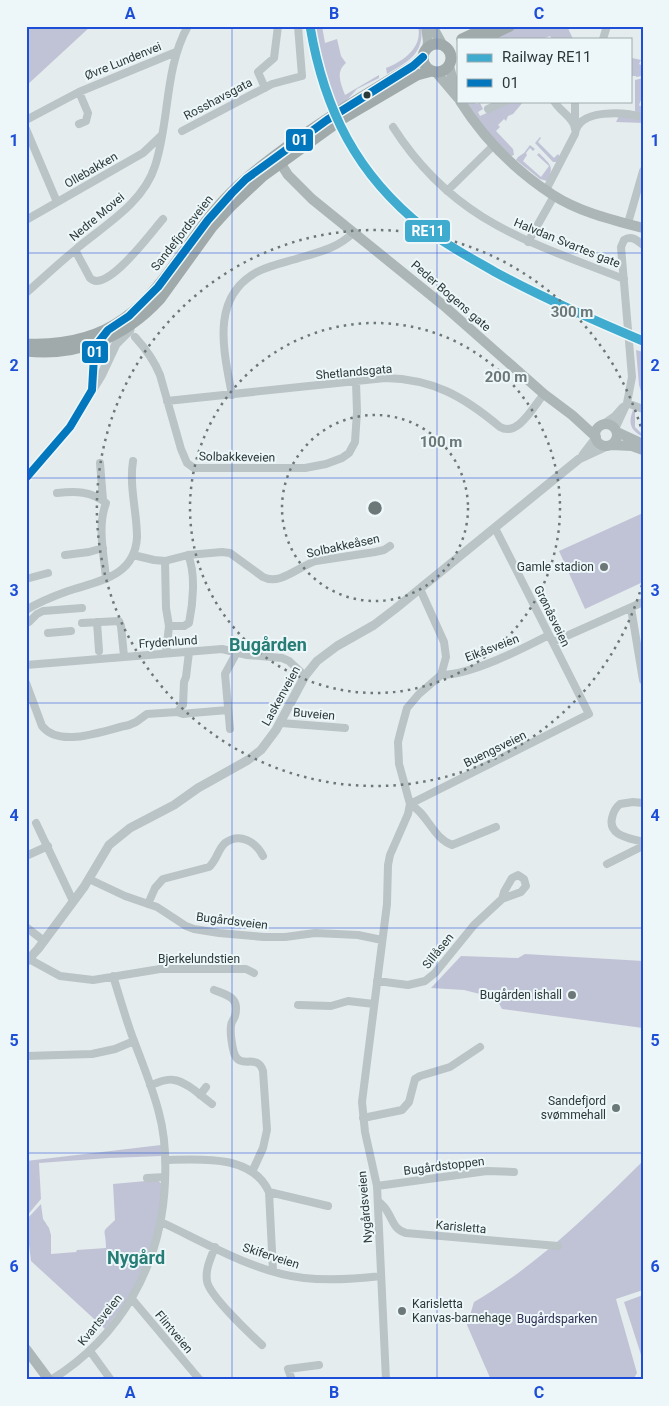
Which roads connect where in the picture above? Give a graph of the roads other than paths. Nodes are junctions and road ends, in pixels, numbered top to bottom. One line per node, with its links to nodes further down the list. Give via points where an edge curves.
1 (188, 26): 14 (street, Nedre Movei)
2 (278, 26): 18 (street, Rosshavsgata, via 274,58 258,72)
3 (298, 26): 18 (street, Rosshavsgata, via 302,76)
4 (426, 26): 15 (main road, via 428,42)
5 (432, 26): 13 (main road)
6 (490, 26): 9 (main road)
7 (510, 26): 10 (main road)
8 (607, 26): 11 (street)
9 (464, 38)
10 (485, 38)
11 (603, 38)
12 (457, 41): 13 (main road)
13 (443, 45): 15 (main road, via 434,44); 16 (main road)
14 (176, 52): 19 (street, Øvre Lundenvei); 34 (street, Nedre Movei)
15 (425, 52): 17 (main road, via 425,65); 36 (main road, Sandefjordsveien, via 413,66 327,120)
16 (452, 61): 17 (main road, via 445,69); 20 (main road)
17 (434, 71): 21 (main road); 36 (main road, Sandefjordsveien, via 417,75 342,119)
18 (264, 88): 33 (street, Rosshavsgata)
19 (79, 92): 28 (street, Øvre Lundenvei); 29 (street, Øvre Lundenvei, via 88,114 86,121)
20 (457, 92)
21 (457, 97)
22 (461, 102): 35 (main road)
23 (504, 102): 26 (street)
24 (555, 102): 31 (street)
25 (575, 102): 31 (street)
26 (488, 109)
27 (643, 117): 31 (street, via 594,115)
28 (26, 120)
29 (79, 124)
30 (393, 127): 38 (street, Halvdan Svartes gate, via 411,154)
31 (575, 127): 39 (street)
32 (26, 129): 40 (street)
33 (182, 131)
34 (163, 134): 40 (street, Ollebakken, via 144,153); 48 (street, Nedre Movei, via 154,169 133,202)
35 (493, 146): 38 (street); 39 (main road)
36 (275, 164): 45 (main road, Peder Bogens gate); 51 (main road, Sandefjordsveien, via 212,227); 52 (main road, Sandefjordsveien, via 246,179 139,308)
37 (643, 171): 43 (street)
38 (447, 191): 46 (street, Halvdan Svartes gate, via 501,229)
39 (550, 193): 43 (main road, via 589,212); 46 (street)
40 (57, 202): 42 (street, Ollebakken)
41 (163, 219): 48 (street, via 138,251 98,282 90,278)
42 (26, 220)
43 (628, 223): 44 (main road)
44 (643, 228)
45 (354, 232): 59 (main road, Peder Bogens gate); 60 (street, via 330,250 259,271 239,287 228,306 222,327)
46 (528, 242): 49 (street, Halvdan Svartes gate)
47 (643, 245): 49 (street, via 630,238 622,243)
48 (75, 250): 50 (street, Nedre Movei)
49 (624, 279): 62 (street, via 632,378)
50 (26, 293)
51 (151, 308): 55 (main road, Sandefjordsveien, via 119,333); 58 (street, via 116,344)
52 (108, 330): 54 (main road, Sandefjordsveien, via 67,342); 55 (street)
53 (135, 338): 61 (street, Solbakkeveien, via 151,356)
54 (26, 344)
55 (97, 344): 56 (main road, Sandefjordsveien, via 47,353); 58 (street)
56 (26, 351)
57 (356, 382): 59 (street, Shetlandsgata, via 384,378 435,386 464,399 505,430 518,426); 60 (street, Shetlandsgata); 61 (street, Solbakkeveien, via 357,427 353,448 342,458 305,468 208,469 190,466 181,449)
58 (92, 390): 74 (street, via 70,427)
59 (544, 394): 64 (main road, Peder Bogens gate)
60 (232, 395): 61 (street, Shetlandsgata)
61 (167, 401)
62 (627, 403): 63 (street); 65 (street); 66 (street)
63 (643, 409)
64 (572, 415): 65 (main road, Peder Bogens gate); 67 (main road, Peder Bogens gate)
65 (602, 425): 66 (main road, via 610,425); 67 (main road)
66 (616, 430): 68 (main road); 69 (main road, via 617,438)
67 (596, 438): 69 (main road, via 599,443); 71 (street, Laskenveien)
68 (643, 444)
69 (609, 445): 70 (main road); 71 (street, Laskenveien)
70 (643, 450)
71 (579, 459): 77 (street, Laskenveien)
72 (133, 462): 82 (street, via 137,536)
73 (100, 463): 76 (street)
74 (26, 478)
75 (57, 493): 76 (street, via 83,492)
76 (103, 500): 79 (street, via 106,503 102,515)
77 (495, 528): 87 (street, Laskenveien); 98 (street, Grønåsveien)
78 (390, 546): 81 (street, Solbakkeåsen, via 376,552 316,561 274,580 263,577 230,553)
79 (103, 548): 80 (street); 85 (street)
80 (65, 555)
81 (188, 555): 83 (street, Solbakkeåsen); 95 (street, via 193,596 189,623)
82 (133, 556): 83 (street, Solbakkeåsen); 85 (street, via 123,569)
83 (165, 561): 95 (street)
84 (48, 573): 86 (street)
85 (106, 579): 91 (street)
86 (26, 580)
87 (420, 590): 105 (street, via 446,650); 106 (street, Laskenveien, via 374,625 323,656)
88 (643, 602): 90 (street, Eikåsveien)
89 (82, 608): 92 (street, via 40,612)
90 (631, 608): 98 (street, Eikåsveien); 107 (street)
91 (26, 610)
92 (29, 622)
93 (96, 622): 94 (street); 99 (street); 103 (street, via 119,621)
94 (82, 623)
95 (169, 626): 102 (street)
96 (71, 631): 97 (street)
97 (48, 633)
98 (551, 639): 105 (street, Eikåsveien, via 490,662); 111 (street, Grønåsveien)
99 (99, 651)
100 (189, 652): 101 (street, Frydenlund, via 222,649); 102 (street, Frydenlund); 110 (street, via 183,705)
101 (237, 652): 106 (street, Frydenlund, via 282,658); 109 (street, via 225,674)
102 (166, 653): 103 (street, Frydenlund)
103 (124, 656): 104 (street, Frydenlund)
104 (26, 665)
105 (442, 675): 116 (street, via 413,700 404,717 398,752)
106 (305, 676): 112 (street, Laskenveien)
107 (643, 680)
108 (26, 683): 110 (street, via 42,726 60,738 129,725 148,714)
109 (228, 710): 110 (street); 114 (street)
110 (177, 712)
111 (589, 714): 116 (street, Buengsveien)
112 (281, 723): 113 (street, Buveien); 125 (street, Laskenveien, via 265,746 248,760 118,836 105,849)
113 (345, 728)
114 (230, 729)
115 (643, 803): 119 (street, via 620,804 612,816 611,825 617,834)
116 (410, 804): 118 (street, via 416,807 440,838 452,845); 130 (street, Nygårdsveien, via 390,855)
117 (36, 823): 120 (street)
118 (496, 827)
119 (643, 842)
120 (48, 846): 122 (street); 127 (street)
121 (643, 846): 124 (street)
122 (26, 856)
123 (263, 856): 128 (street, via 253,842 225,843 209,867 163,879)
124 (607, 864)
125 (89, 879): 127 (street, Laskenveien); 128 (street, Bugårdsveien)
126 (502, 899): 135 (street, Sillåsen, via 474,925 430,978 408,985)
127 (73, 901): 131 (street, Laskenveien)
128 (148, 904): 130 (street, Bugårdsveien, via 186,926 219,933 264,937 324,933)
129 (26, 927): 131 (street)
130 (382, 940): 135 (street, Nygårdsveien)
131 (44, 941): 132 (street, Laskenveien)
132 (28, 960): 134 (street, Bjerkelundstien, via 60,976 93,980)
133 (254, 973): 134 (street, Bjerkelundstien, via 246,969 160,969)
134 (113, 976): 139 (street, Kvartsveien)
135 (377, 981): 137 (street, Nygårdsveien)
136 (214, 990): 148 (street, via 229,995 235,1001 236,1013 230,1028 237,1059 258,1062 263,1071 267,1130)
137 (374, 1004): 138 (street, via 348,1001 331,1006); 146 (street, Nygårdsveien, via 362,1102)
138 (298, 1005)
139 (134, 1042): 141 (street, via 92,1054); 142 (street, Kvartsveien)
140 (480, 1048): 146 (street, via 450,1067 415,1079 410,1102 402,1110)
141 (26, 1056)
142 (150, 1085): 144 (street, via 173,1080); 147 (street, Kvartsveien, via 160,1115)
143 (206, 1087): 144 (street)
144 (200, 1095): 145 (street)
145 (212, 1104)
146 (363, 1118): 152 (street, Nygårdsveien)
147 (165, 1160): 148 (street, via 218,1161 239,1165); 150 (street, Kvartsveien)
148 (252, 1172): 153 (street)
149 (514, 1172): 152 (street, Bugårdstoppen, via 487,1171)
150 (165, 1177): 151 (street); 156 (street, Kvartsveien)
151 (147, 1178)
152 (377, 1186): 154 (street, Nygårdsveien)
153 (269, 1192): 155 (street); 159 (street)
154 (378, 1201): 157 (street, Karisletta, via 400,1232); 160 (street, Nygårdsveien)
155 (328, 1206)
156 (161, 1222): 158 (street, Skiferveien); 161 (street, Kvartsveien, via 148,1266)
157 (558, 1246)
158 (215, 1247): 159 (street, Skiferveien); 162 (street, via 206,1275 209,1288)
159 (273, 1271): 160 (street, Skiferveien, via 329,1280)
160 (381, 1276): 170 (street, Nygårdsveien)
161 (132, 1299): 164 (street, Kvartsveien); 168 (street, Flintveien)
162 (262, 1345)
163 (26, 1349): 166 (main road)
164 (90, 1351): 166 (street, Kvartsveien); 167 (street)
165 (319, 1365): 169 (street, via 288,1370)
166 (50, 1380)
167 (111, 1380)
168 (200, 1380)
169 (292, 1380)
170 (386, 1380)

